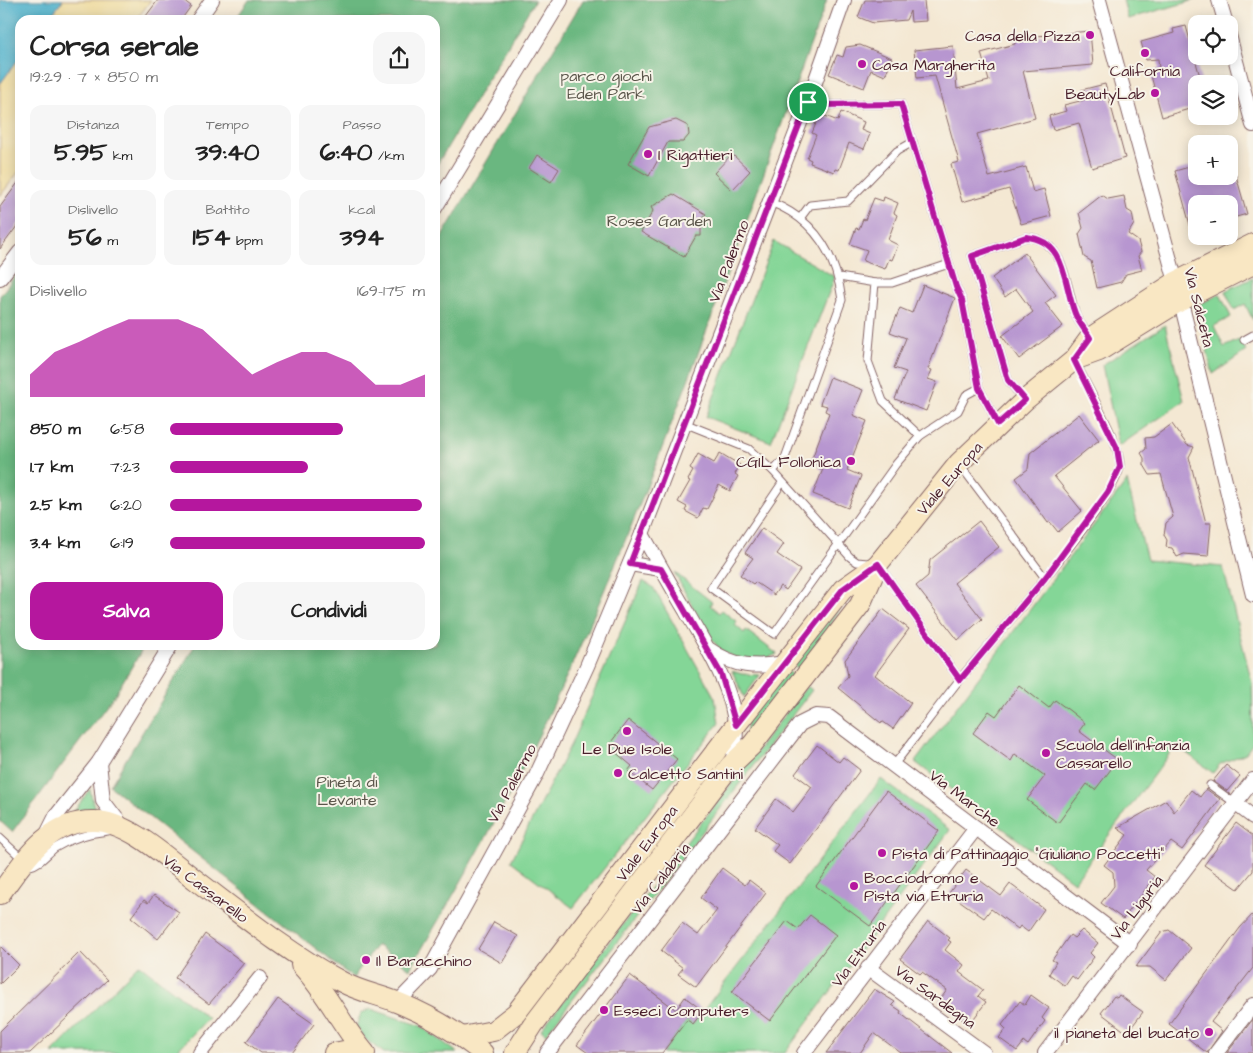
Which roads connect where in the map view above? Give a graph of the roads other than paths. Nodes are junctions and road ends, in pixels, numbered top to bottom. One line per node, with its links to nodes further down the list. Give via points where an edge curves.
1 (212, 0): 6 (street)
2 (560, 0): 12 (street)
3 (844, 0): 9 (street, Via Palermo)
4 (1099, 0): 22 (street, Via Salceta)
5 (1219, 0): 7 (street)
6 (202, 15)
7 (1223, 15)
8 (1237, 65): 10 (street)
9 (808, 102): 11 (lane, via 818,105 901,104); 13 (street, Via Palermo)
10 (1253, 125)
11 (912, 142): 14 (lane, via 897,151 848,201 810,205); 17 (lane)
12 (440, 200)
13 (770, 202): 14 (lane); 29 (street, Via Palermo)
14 (800, 217): 19 (lane, via 829,253)
15 (1253, 244): 22 (main road, Viale Europa)
16 (15, 258): 20 (street)
17 (949, 264): 21 (lane, via 906,280); 27 (lane, via 962,300)
18 (1253, 264): 22 (main road, Viale Europa)
19 (839, 277): 21 (lane); 33 (lane, via 842,300 838,313 785,458)
20 (0, 278)
21 (875, 283): 31 (lane, via 868,361 883,401)
22 (1178, 292): 24 (main road, Viale Europa); 26 (main road, Viale Europa, via 1099,351); 41 (street, Via Salceta)
23 (1253, 335): 25 (lane)
24 (1090, 338): 26 (main road, Viale Europa); 28 (lane, via 1077,317 1065,270 1045,242 1026,237 972,256 1008,380)
25 (1244, 340)
26 (1074, 360): 28 (main road, Viale Europa); 40 (lane, via 1117,448 1120,467 1108,492)
27 (979, 388): 30 (lane); 31 (lane, via 966,395 958,411)
28 (1025, 400): 30 (main road, Viale Europa)
29 (684, 423): 33 (lane, via 749,449); 35 (street, Via Palermo)
30 (998, 424): 32 (main road, Viale Europa)
31 (920, 436): 36 (lane, via 896,464)
32 (959, 463): 38 (main road, Viale Europa); 40 (lane)
33 (773, 471): 34 (lane)
34 (782, 483): 36 (lane); 36 (lane, via 711,588 774,634)
35 (642, 534): 37 (street, Via Palermo); 39 (street)
36 (838, 546): 38 (lane, via 857,562)
37 (630, 564): 39 (street); 66 (street, Via Palermo, via 536,776 430,969)
38 (878, 564): 44 (main road, Viale Europa, via 843,589); 45 (lane); 49 (main road, Viale Europa, via 860,605 752,745)
39 (661, 569): 42 (street)
40 (1045, 578): 45 (lane)
41 (1253, 595)
42 (706, 646): 44 (street, via 723,660 740,665); 47 (street, via 721,674)
43 (167, 650): 48 (street)
44 (785, 663): 47 (main road, Viale Europa)
45 (960, 680): 50 (lane)
46 (800, 724): 50 (street, Via Marche, via 816,716 829,717); 76 (street, Via Calabria)
47 (736, 725): 49 (street, via 735,750); 69 (main road, Viale Europa, via 516,1013 493,1030)
48 (99, 762): 56 (street, via 103,801); 57 (street, via 56,816)
49 (730, 766): 75 (main road, Viale Europa)
50 (894, 766): 55 (street, Via Marche)
51 (1253, 780): 53 (street, Via Liguria)
52 (1210, 785): 53 (lane)
53 (1236, 804): 54 (street); 61 (street, Via Liguria)
54 (1253, 817)
55 (976, 828): 61 (street, Via Marche); 63 (street, Via Etruria)
56 (126, 830): 57 (main road, Via Cassarello, via 100,821 80,822); 59 (lane, via 80,837 54,849 35,865 30,866); 62 (main road, Via Cassarello)
57 (46, 836): 59 (main road)
58 (0, 838): 59 (lane)
59 (24, 861): 60 (main road)
60 (0, 894)
61 (1130, 944): 79 (street, Via Liguria)
62 (284, 948): 65 (main road, Via Cassarello, via 344,983); 68 (main road, Via Cassarello, via 318,982)
63 (868, 968): 77 (street, Via Etruria); 78 (street, Via Sardegna)
64 (260, 978): 70 (street)
65 (378, 997): 66 (main road, Via Cassarello); 68 (main road, Via Cassarello, via 353,1003 348,1008)
66 (398, 1002): 69 (main road, Via Cassarello)
67 (1253, 1005): 80 (street)
68 (348, 1033): 73 (main road, Via Cassarello)
69 (462, 1036): 74 (main road, Via Cassarello)
70 (200, 1053)
71 (334, 1053): 72 (main road)
72 (359, 1053)
73 (364, 1053)
74 (483, 1053)
75 (515, 1053)
76 (547, 1053)
77 (804, 1053)
78 (984, 1053)
79 (1045, 1053)
80 (1216, 1053)

